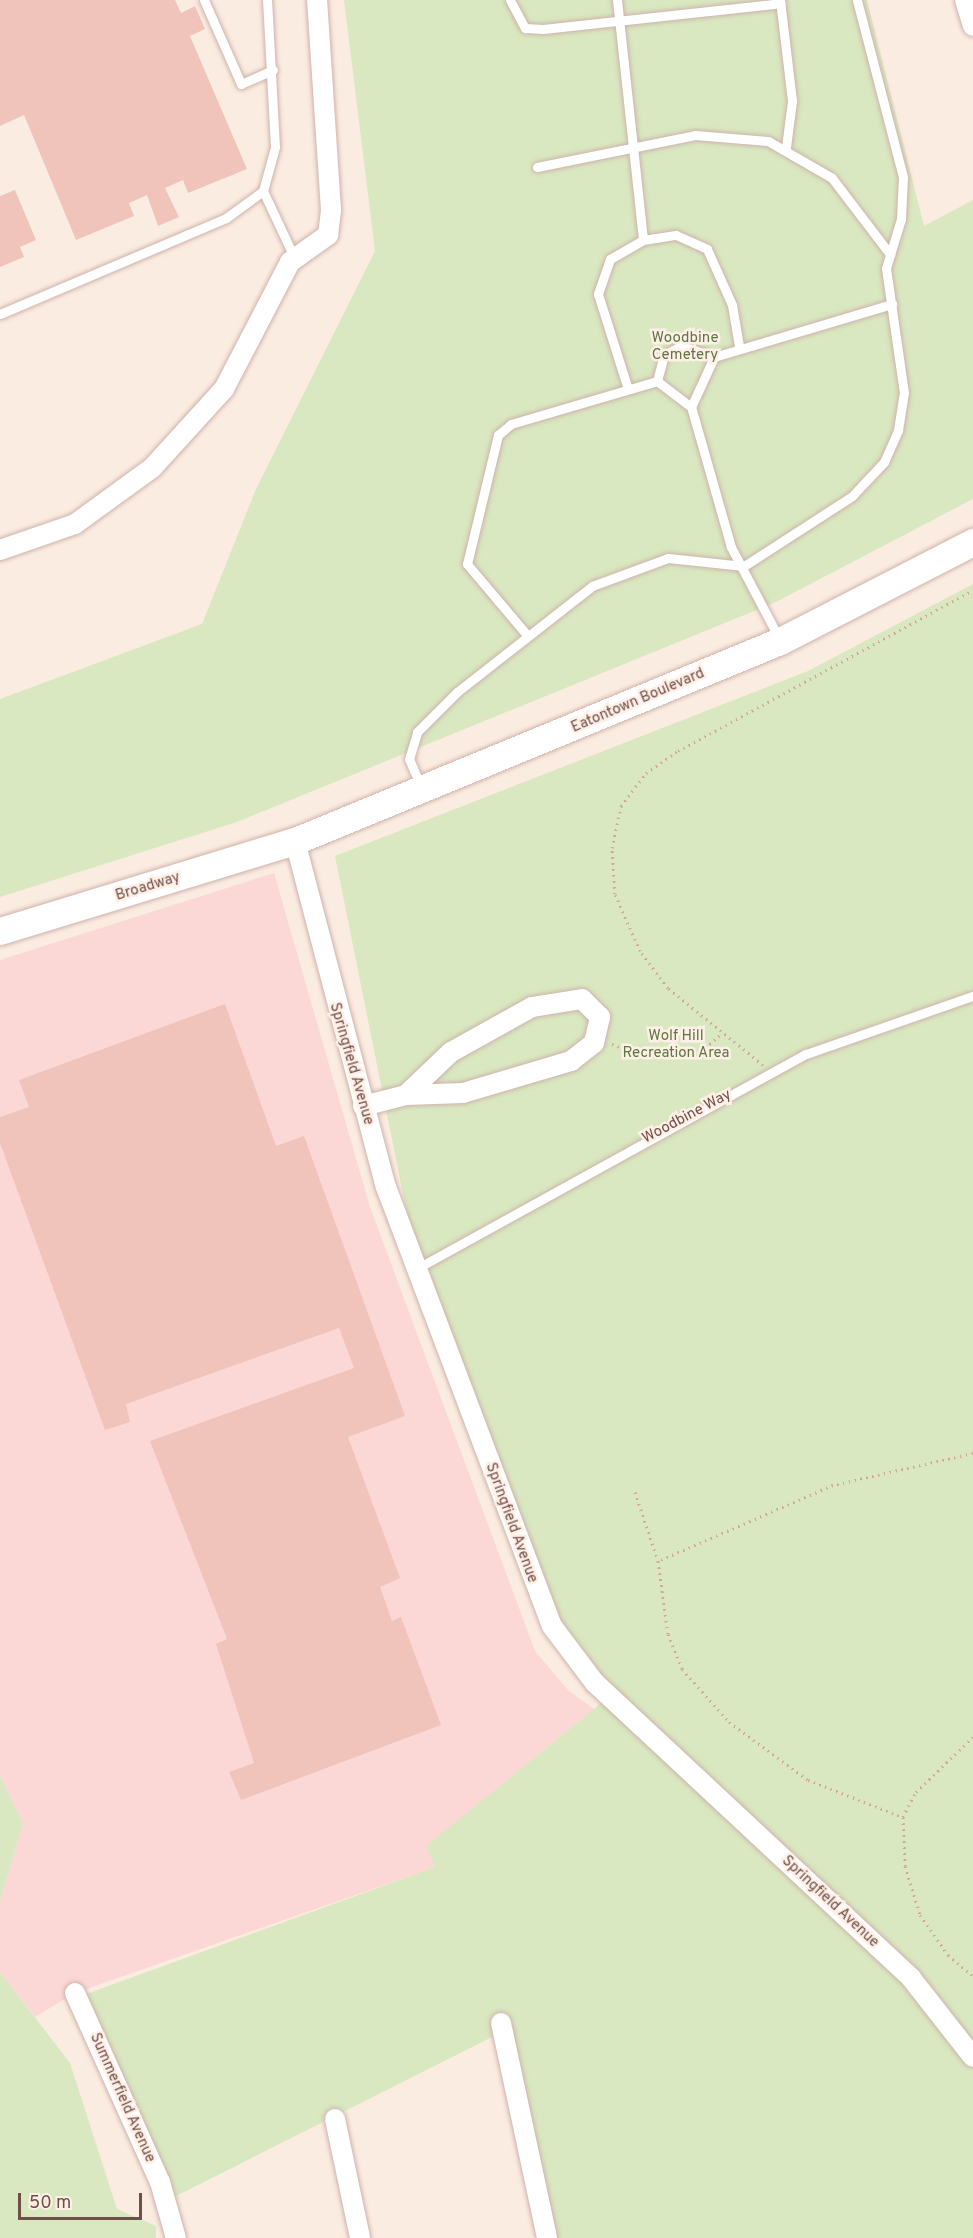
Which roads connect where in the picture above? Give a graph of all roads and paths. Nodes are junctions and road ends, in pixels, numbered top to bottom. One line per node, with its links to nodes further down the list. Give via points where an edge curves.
1 (204, 0): 11 (lane, via 241,84)
2 (267, 0): 11 (lane)
3 (317, 0): 18 (street, via 331,221 324,240)
4 (510, 0): 9 (lane, via 525,28)
5 (617, 0): 9 (lane)
6 (857, 0): 17 (lane, via 903,177 901,219)
7 (965, 0): 10 (street)
8 (781, 2): 9 (lane); 12 (lane, via 792,101)
9 (620, 19): 13 (lane)
10 (973, 26)
11 (273, 69): 15 (lane, via 275,147)
12 (786, 147): 13 (lane, via 736,135 695,135); 17 (lane, via 832,178)
13 (633, 150): 14 (lane); 16 (lane)
14 (537, 167)
15 (263, 191): 18 (lane); 20 (lane, via 226,218)
16 (643, 240): 21 (lane, via 676,235 707,249 732,305); 24 (lane, via 610,259 598,280 598,294)
17 (890, 254): 19 (lane, via 886,268)
18 (294, 257): 27 (street, via 224,389 183,438 110,502 75,524)
19 (892, 304): 21 (lane); 28 (lane, via 904,393 898,430 884,462 852,496)
20 (0, 314)
21 (739, 346): 22 (lane)
22 (714, 357): 23 (lane, via 695,347 671,349 660,363); 25 (lane)
23 (657, 381): 24 (lane); 25 (lane)
24 (627, 386): 30 (lane, via 511,424 498,435 466,564)
25 (691, 407): 28 (lane, via 731,547)
26 (973, 542): 31 (street, Eatontown Boulevard)
27 (0, 550)
28 (744, 566): 30 (lane, via 690,557 624,570 592,586); 31 (lane)
29 (973, 590): 36 (path, via 678,751 631,788 612,848 621,914 668,988)
30 (527, 635): 32 (lane, via 417,732 409,759)
31 (780, 641): 32 (street, Eatontown Boulevard)
32 (421, 789): 33 (street, Eatontown Boulevard)
33 (295, 841): 34 (street, Broadway); 40 (street, Springfield Avenue)
34 (0, 931)
35 (973, 996): 38 (lane, Woodbine Way, via 832,1042)
36 (721, 1034): 37 (path, via 696,1056 641,1056); 38 (path)
37 (597, 1037): 39 (street, via 571,1061 487,1088); 39 (street, via 600,1017 591,1003 568,997 553,1000 452,1052)
38 (771, 1072): 41 (lane, Woodbine Way)
39 (406, 1095): 40 (street)
40 (363, 1106): 41 (street, Springfield Avenue)
41 (416, 1269): 50 (street, Springfield Avenue, via 540,1601 567,1651 911,1978)
42 (973, 1453): 44 (path, via 833,1485)
43 (635, 1492): 44 (path)
44 (658, 1561): 46 (path, via 675,1653 712,1706 786,1768 830,1792)
45 (973, 1737): 46 (path, via 916,1792)
46 (903, 1817): 47 (path, via 905,1866 920,1915 948,1955)
47 (973, 1976)
48 (75, 1993): 52 (street, Summerfield Avenue, via 160,2182)
49 (501, 2024): 54 (street)
50 (973, 2057)
51 (335, 2119): 53 (street)
52 (176, 2238)
53 (360, 2238)
54 (547, 2238)

